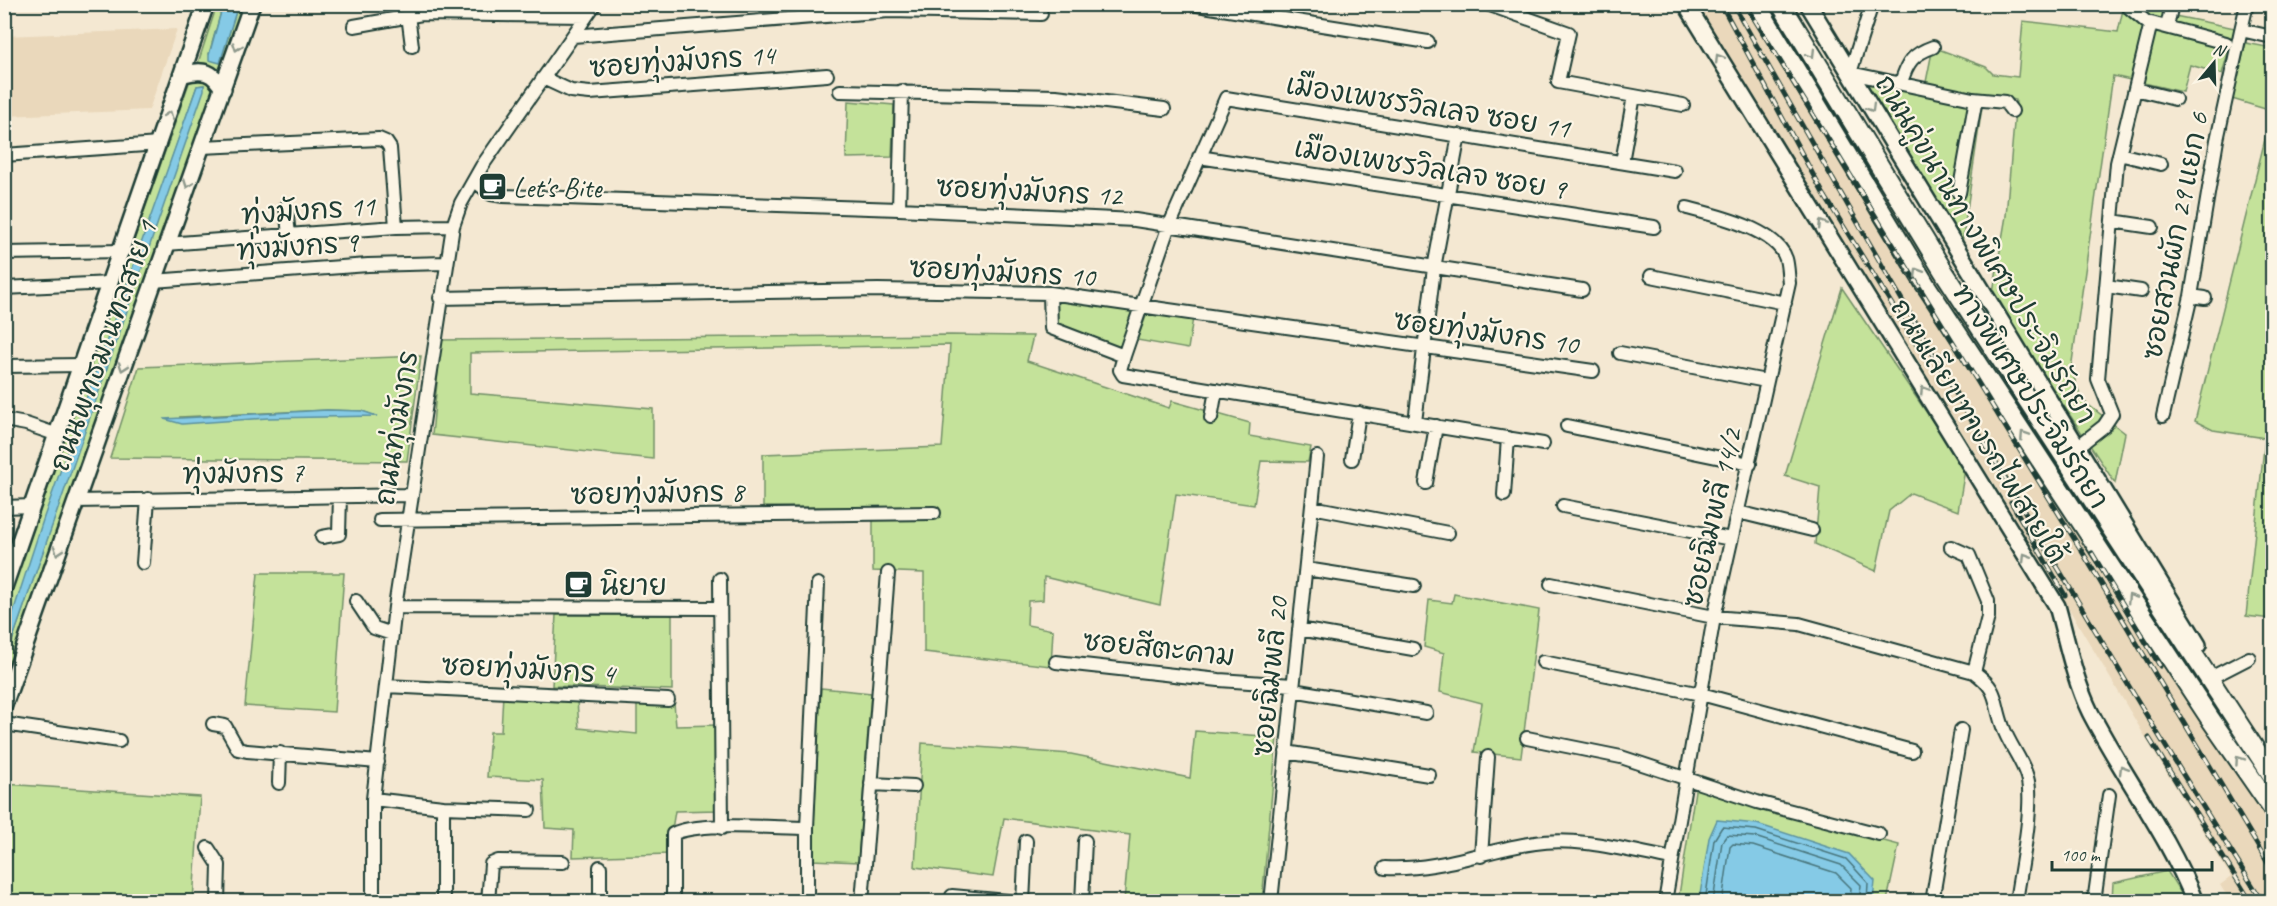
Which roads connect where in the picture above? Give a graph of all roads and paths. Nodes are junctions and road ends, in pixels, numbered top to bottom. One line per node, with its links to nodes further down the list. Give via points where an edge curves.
1 (206, 4): 29 (main road, ถนนพุทธมณฑลสาย 1)
2 (252, 4): 33 (main road, ถนนพุทธมณฑลสาย 1, one-way to 33)
3 (595, 4): 17 (street, ถนนทุ่งมังกร)
4 (1191, 4): 24 (street)
5 (1487, 4): 37 (street, เมืองเพชรวิลเลจ ซอย 11, via 1569,33 1558,82)
6 (1686, 4): 199 (main road, ถนนเลียบทางรถไฟสายใต้, one-way to 6, via 2172,850 2089,710 2057,606)
7 (1756, 4): 170 (highway, ทางพิเศษประจิมรัถยา, one-way to 7, via 1925,284)
8 (1781, 4): 162 (highway, ทางพิเศษประจิมรัถยา, one-way to 162, via 1944,272)
9 (1808, 4): 28 (main road, ถนนคู่ขนานทางพิเศษประจิมรัถยา)
10 (1872, 4): 28 (street)
11 (2125, 4): 19 (street)
12 (2172, 4): 20 (street)
13 (2247, 4): 21 (street, ซอยสวนผัก 29 แยก 6)
14 (513, 9): 16 (street); 17 (street)
15 (1041, 14): 22 (street, via 889,11)
16 (408, 15): 18 (street); 26 (street)
17 (586, 16): 22 (street, ถนนทุ่งมังกร)
18 (354, 26)
19 (2150, 26): 20 (street, via 2151,23); 34 (street)
20 (2167, 27): 25 (street)
21 (2241, 30): 23 (street); 78 (street, ซอยสวนผัก 29 แยก 6, via 2215,150)
22 (573, 36): 31 (street, ถนนทุ่งมังกร)
23 (2272, 37)
24 (1428, 42)
25 (2226, 43)
26 (412, 46)
27 (1934, 47): 32 (street, via 1913,56)
28 (1850, 73): 32 (street); 101 (main road, ถนนคู่ขนานทางพิเศษประจิมรัถยา, one-way to 101)
29 (184, 74): 33 (main road, via 210,73); 44 (main road, ถนนพุทธมณฑลสาย 1, one-way to 29)
30 (827, 75): 31 (street, ซอยทุ่งมังกร 14, via 582,93)
31 (543, 78): 52 (street, ถนนทุ่งมังกร)
32 (1901, 83): 38 (street)
33 (223, 89): 45 (main road, ถนนพุทธมณฑลสาย 1)
34 (2135, 89): 39 (street); 46 (street)
35 (840, 91): 36 (street)
36 (903, 91): 41 (street, via 1056,96); 57 (street)
37 (1634, 96): 40 (street, เมืองเพชรวิลเลจ ซอย 11); 49 (street)
38 (1973, 99): 42 (street, via 2005,102); 53 (street)
39 (2175, 99)
40 (1683, 105)
41 (1164, 109)
42 (2012, 111)
43 (1459, 135): 48 (street, เมืองเพชรวิลเลจ ซอย 11, via 1226,98); 49 (street, เมืองเพชรวิลเลจ ซอย 11); 54 (street)
44 (159, 144): 47 (street); 66 (main road, ถนนพุทธมณฑลสาย 1)
45 (201, 147): 61 (street, via 386,142 390,148); 65 (main road, ถนนพุทธมณฑลสาย 1, one-way to 65)
46 (2119, 154): 50 (street); 58 (street)
47 (4, 155)
48 (1199, 157): 54 (street, เมืองเพชรวิลเลจ ซอย 9); 59 (street)
49 (1622, 162): 51 (street, เมืองเพชรวิลเลจ ซอย 11)
50 (2161, 164)
51 (1675, 171)
52 (474, 180): 57 (street, ซอยทุ่งมังกร 12, via 490,194 503,196); 60 (street, ถนนทุ่งมังกร)
53 (1959, 193)
54 (1447, 196): 62 (street, เมืองเพชรวิลเลจ ซอย 9); 69 (street)
55 (286, 207): 64 (street)
56 (1688, 208): 81 (street, ซอยฉิมพลี 14/2, via 1767,236 1786,257 1789,283)
57 (899, 209): 59 (street, ซอยทุ่งมังกร 12)
58 (2112, 221): 63 (street); 73 (street)
59 (1170, 224): 69 (street, ซอยทุ่งมังกร 12); 82 (street)
60 (453, 226): 61 (street, ทุ่งมังกร 11); 68 (street, ถนนทุ่งมังกร)
61 (396, 227): 64 (street, ทุ่งมังกร 11)
62 (1654, 227)
63 (2152, 227)
64 (289, 235): 65 (street, ทุ่งมังกร 11)
65 (166, 244): 71 (main road, ถนนพุทธมณฑลสาย 1)
66 (123, 250): 67 (street); 72 (main road, ถนนพุทธมณฑลสาย 1)
67 (4, 253)
68 (446, 263): 71 (street, ทุ่งมังกร 9); 79 (street, ถนนทุ่งมังกร)
69 (1434, 268): 75 (street, ซอยทุ่งมังกร 12); 83 (street)
70 (1651, 276): 81 (street)
71 (153, 281): 110 (main road, ถนนพุทธมณฑลสาย 1, one-way to 110)
72 (111, 283): 74 (street); 86 (main road, ถนนพุทธมณฑลสาย 1)
73 (2106, 286): 76 (street); 101 (street, via 2098,379 2112,414 2104,426)
74 (4, 288)
75 (1582, 290)
76 (2141, 291)
77 (1050, 293): 79 (street, ซอยทุ่งมังกร 10, via 878,290); 82 (street, ซอยทุ่งมังกร 10); 85 (street, via 1051,328)
78 (2191, 296): 80 (street); 92 (street, ซอยสวนผัก 29 แยก 6)
79 (440, 298): 106 (street, ถนนทุ่งมังกร)
80 (2205, 298)
81 (1785, 303): 89 (street, ซอยฉิมพลี 14/2)
82 (1143, 307): 83 (street, ซอยทุ่งมังกร 10); 85 (street)
83 (1424, 348): 88 (street, ซอยทุ่งมังกร 10); 95 (street)
84 (1620, 353): 89 (street)
85 (1124, 356): 90 (street, via 1120,370 1123,375)
86 (82, 365): 87 (street); 98 (main road, ถนนพุทธมณฑลสาย 1)
87 (4, 366)
88 (1593, 371)
89 (1766, 381): 104 (street, ซอยฉิมพลี 14/2)
90 (1216, 390): 91 (street); 93 (street)
91 (1359, 413): 95 (street); 103 (street)
92 (2163, 416)
93 (1211, 418)
94 (4, 420): 98 (street)
95 (1415, 422): 96 (street)
96 (1436, 426): 99 (street); 105 (street)
97 (1567, 426): 104 (street)
98 (58, 435): 111 (main road, ถนนพุทธมณฑลสาย 1)
99 (1508, 438): 100 (street); 107 (street)
100 (1544, 444)
101 (2076, 448): 143 (main road, ถนนคู่ขนานทางพิเศษประจิมรัถยา)
102 (1317, 457): 114 (street, ซอยฉิมพลี 20)
103 (1352, 459)
104 (1750, 464): 115 (street, ซอยฉิมพลี 14/2)
105 (1426, 483)
106 (410, 495): 108 (street, ทุ่งมังกร 7); 118 (street, ถนนทุ่งมังกร)
107 (1504, 495)
108 (340, 496): 109 (street, ทุ่งมังกร 7); 121 (street, via 339,534)
109 (148, 500): 110 (street, ทุ่งมังกร 7); 124 (street)
110 (76, 501): 148 (main road, ถนนพุทธมณฑลสาย 1, one-way to 148)
111 (32, 506): 113 (street); 131 (main road, ถนนพุทธมณฑลสาย 1)
112 (1563, 506): 122 (street)
113 (4, 507)
114 (1312, 507): 120 (street); 125 (street, ซอยฉิมพลี 20)
115 (1738, 512): 119 (street); 122 (street, ซอยฉิมพลี 14/2)
116 (934, 513): 118 (street, ซอยทุ่งมังกร 8)
117 (380, 520): 118 (street, ซอยทุ่งมังกร 8)
118 (407, 520): 133 (street, ถนนทุ่งมังกร)
119 (1812, 530)
120 (1448, 533)
121 (322, 537)
122 (1731, 539): 135 (street, ซอยฉิมพลี 14/2)
123 (1951, 547): 142 (street, via 1969,555 1988,601 1988,618)
124 (143, 563)
125 (1306, 569): 130 (street); 136 (street, ซอยฉิมพลี 20)
126 (888, 573): 165 (street)
127 (720, 579): 134 (street)
128 (818, 584): 173 (street)
129 (1551, 584): 135 (street)
130 (1414, 586)
131 (4, 587)
132 (356, 601): 137 (street, via 374,628)
133 (395, 607): 134 (street); 137 (street, ถนนทุ่งมังกร)
134 (719, 608): 172 (street)
135 (1714, 617): 142 (street, via 1800,624); 146 (street, ซอยฉิมพลี 14/2)
136 (1299, 629): 138 (street); 145 (street, ซอยฉิมพลี 20)
137 (392, 634): 144 (street, ถนนทุ่งมังกร)
138 (1413, 649)
139 (2249, 658): 143 (street)
140 (1056, 662): 145 (street, ซอยสีตะคาม)
141 (1543, 662): 146 (street)
142 (1974, 672): 197 (street, via 1996,696 2002,726 2028,785)
143 (2216, 675): 160 (main road, ถนนคู่ขนานทางพิเศษประจิมรัถยา)
144 (386, 686): 147 (street, ซอยทุ่งมังกร 4); 159 (street, ถนนทุ่งมังกร)
145 (1293, 687): 149 (street, ซอยสีตะคาม); 156 (street, ซอยฉิมพลี 20)
146 (1701, 694): 155 (street); 163 (street, ซอยฉิมพลี 14/2)
147 (668, 700)
148 (4, 705)
149 (1426, 712)
150 (4, 724): 154 (street)
151 (213, 724): 157 (street, via 229,729 238,749)
152 (1961, 730): 196 (street)
153 (1527, 738): 163 (street, via 1621,757)
154 (119, 741)
155 (1912, 751)
156 (1286, 752): 161 (street); 194 (street, ซอยฉิมพลี 20)
157 (280, 753): 159 (street); 164 (street)
158 (1488, 757): 178 (street)
159 (378, 762): 168 (street, ถนนทุ่งมังกร)
160 (2272, 764)
161 (1429, 775)
162 (2272, 775)
163 (1687, 778): 174 (street, via 1757,802); 179 (street, ซอยฉิมพลี 14/2)
164 (279, 783)
165 (871, 784): 166 (street); 190 (street)
166 (914, 786)
167 (2109, 795): 198 (street)
168 (373, 799): 169 (street); 184 (street, ถนนทุ่งมังกร)
169 (443, 807): 171 (street); 185 (street)
170 (2272, 808)
171 (529, 810)
172 (722, 828): 173 (street); 188 (street, via 673,834)
173 (807, 828): 189 (street)
174 (1879, 834)
175 (1026, 841): 192 (street)
176 (1085, 841): 193 (street)
177 (208, 848): 183 (street, via 219,865)
178 (1481, 856): 179 (street, via 1535,843 1560,842); 182 (street, via 1436,865)
179 (1672, 859): 195 (street, ซอยฉิมพลี 14/2)
180 (563, 862): 186 (street, via 491,864)
181 (600, 867): 187 (street)
182 (1385, 868)
183 (218, 902)
184 (373, 902)
185 (443, 902)
186 (488, 902)
187 (600, 902)
188 (673, 902)
189 (807, 902)
190 (862, 902)
191 (951, 902): 192 (street, via 952,896)
192 (1021, 902)
193 (1082, 902)
194 (1271, 902)
195 (1665, 902)
196 (1932, 902)
197 (2016, 902)
198 (2094, 902)
199 (2195, 902)

